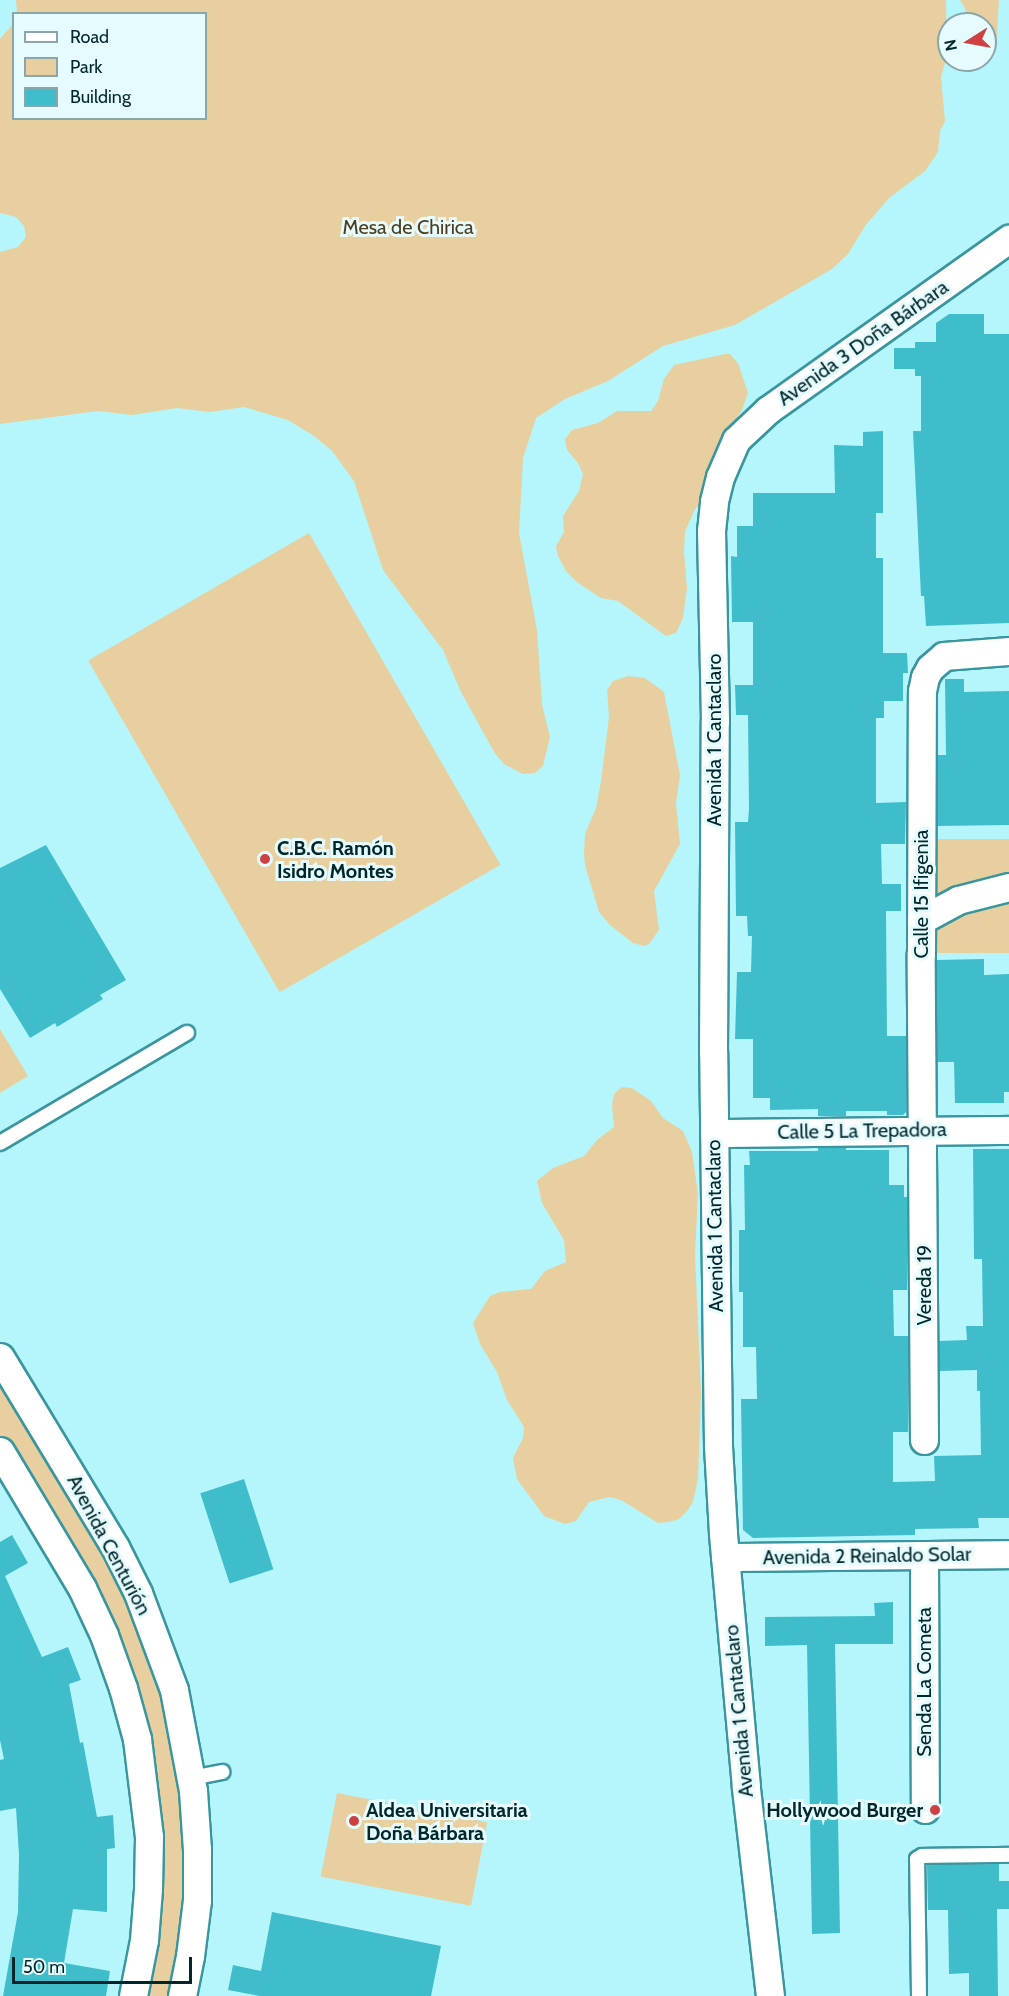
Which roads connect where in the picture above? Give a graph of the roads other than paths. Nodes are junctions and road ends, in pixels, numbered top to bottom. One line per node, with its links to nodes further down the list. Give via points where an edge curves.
1 (1009, 239): 2 (street, Avenida 3 Doña Bárbara, via 768,410 736,440)
2 (728, 456): 9 (street, Avenida 1 Cantaclaro, via 714,501 711,531 715,721)
3 (1009, 651): 5 (street, Calle 15 Ifigenia, via 955,654 936,661 925,677)
4 (1009, 887): 5 (street, via 958,900)
5 (921, 920): 8 (street, Calle 15 Ifigenia)
6 (187, 1033): 10 (lane)
7 (1009, 1130): 8 (street, Calle 5 La Trepadora)
8 (924, 1131): 9 (street, Calle 5 La Trepadora); 12 (street, Vereda 19)
9 (714, 1133): 16 (street, Avenida 1 Cantaclaro, via 718,1445)
10 (0, 1143)
11 (0, 1357): 18 (street, Avenida Centurión, via 103,1526 138,1593 174,1690)
12 (924, 1440)
13 (0, 1451): 21 (street, via 82,1587 120,1677 137,1739 148,1828 148,1889 144,1940)
14 (1009, 1554): 15 (street, Avenida 2 Reinaldo Solar)
15 (924, 1555): 16 (street, Avenida 2 Reinaldo Solar); 19 (street, Senda La Cometa)
16 (725, 1557): 23 (street, Avenida 1 Cantaclaro)
17 (222, 1772): 18 (lane)
18 (191, 1778): 22 (street, Avenida Centurión, via 197,1900)
19 (925, 1809)
20 (1009, 1856): 24 (lane, via 917,1859)
21 (133, 1996)
22 (182, 1996)
23 (770, 1996)
24 (919, 1996)

